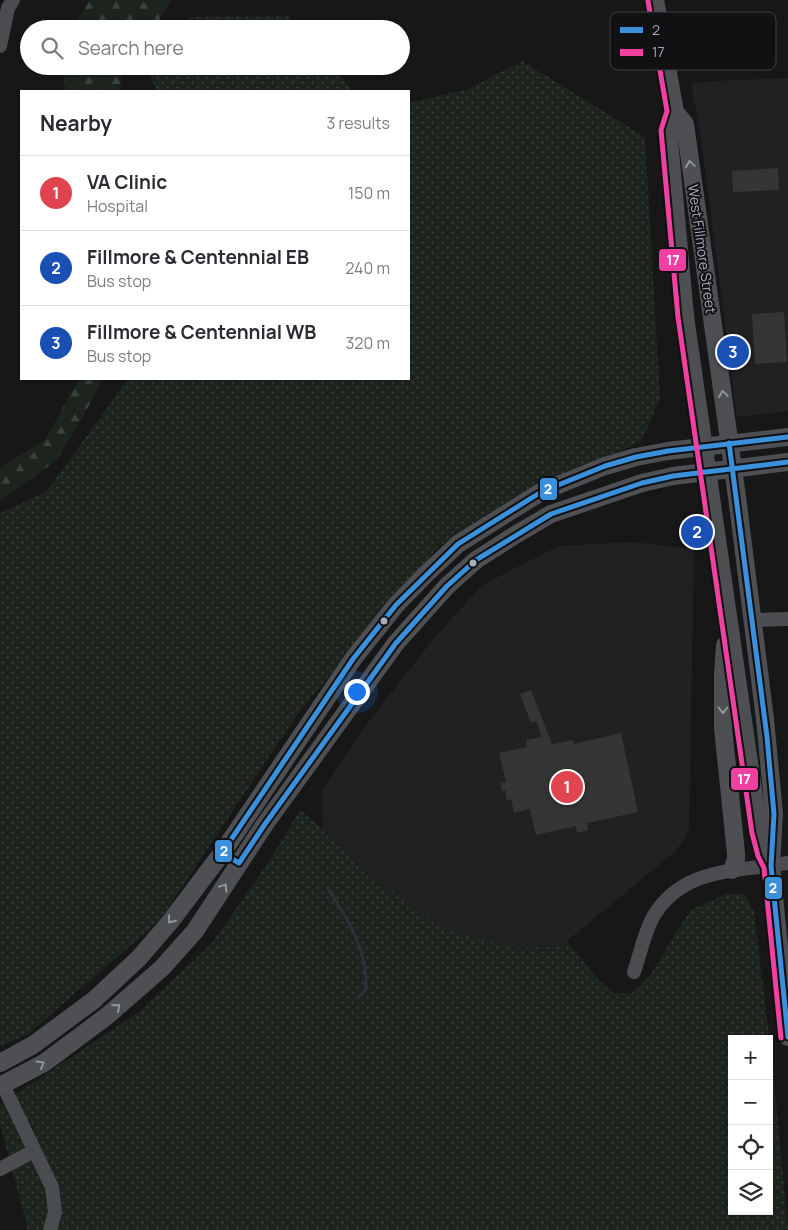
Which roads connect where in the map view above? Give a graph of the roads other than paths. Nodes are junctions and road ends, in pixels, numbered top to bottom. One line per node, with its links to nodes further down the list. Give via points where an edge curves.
1 (13, 0): 2 (street, via 8,8)
2 (0, 46)
3 (668, 70): 4 (main road, West Fillmore Street)
4 (675, 112): 6 (main road, West Fillmore Street, one-way to 4, via 685,124); 7 (main road, West Fillmore Street, via 668,129 674,206 685,316)
5 (788, 437): 6 (main road)
6 (730, 443): 7 (main road); 9 (main road, West Fillmore Street)
7 (704, 446): 10 (main road, West Fillmore Street); 14 (main road, via 636,457 576,476 541,492 458,544 396,605 353,659)
8 (788, 462): 9 (main road)
9 (733, 469): 10 (main road); 13 (main road, West Fillmore Street)
10 (708, 473): 11 (main road, West Fillmore Street); 15 (main road, via 642,483 551,514 468,566 396,643)
11 (727, 609): 16 (main road, West Fillmore Street, via 760,832 765,854); 17 (main road, one-way to 17, via 723,718 736,846)
12 (788, 619): 13 (street)
13 (753, 620): 16 (main road, West Fillmore Street)
14 (222, 853): 15 (main road); 20 (main road, one-way to 20, via 139,958 94,1000 33,1046)
15 (239, 863): 21 (main road, one-way to 15, via 44,1063 107,1016 162,968 195,931)
16 (780, 865): 17 (street); 19 (main road, West Fillmore Street)
17 (732, 870): 18 (street, via 696,880 666,900 653,917)
18 (634, 972)
19 (788, 1037)
20 (0, 1063)
21 (2, 1086): 22 (street)
22 (34, 1151): 23 (street); 24 (street, via 55,1200)
23 (0, 1169)
24 (50, 1230)

